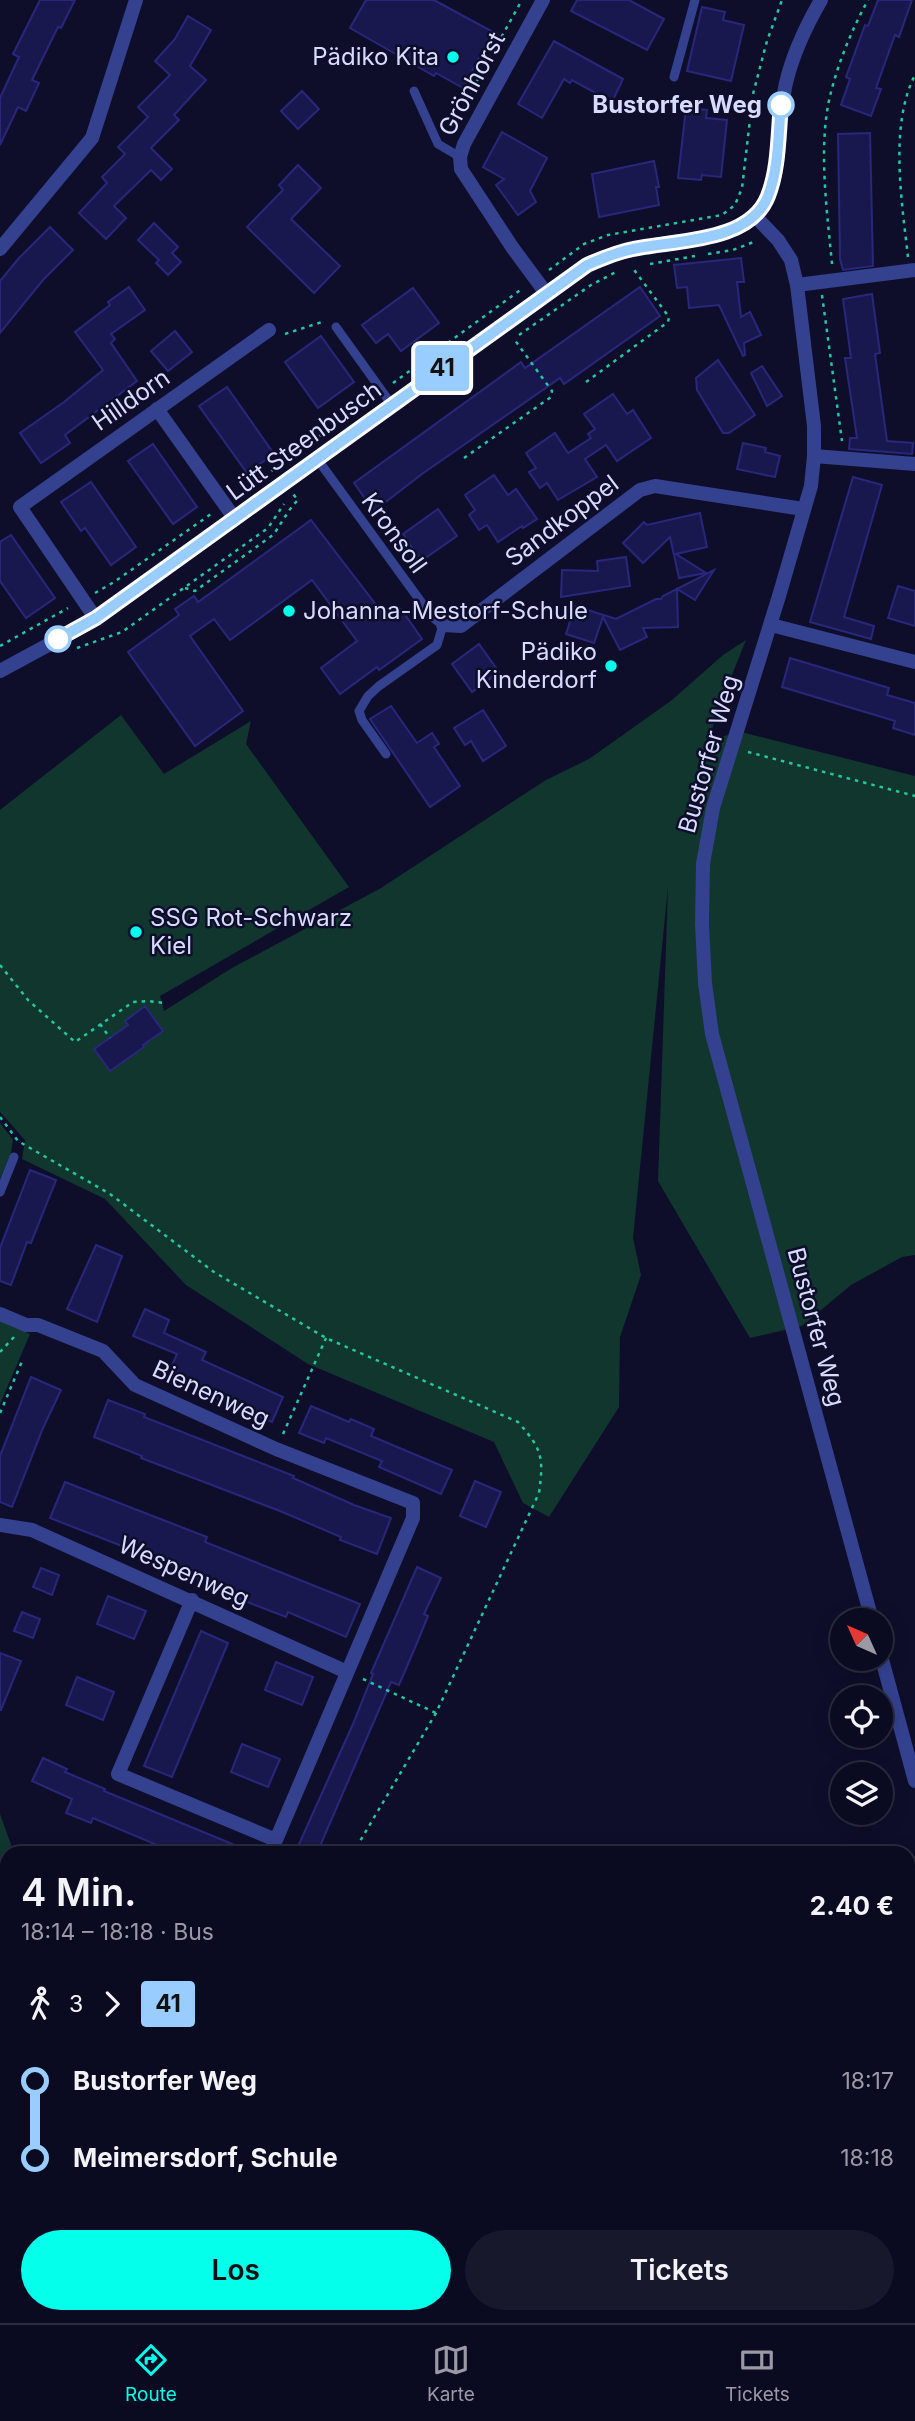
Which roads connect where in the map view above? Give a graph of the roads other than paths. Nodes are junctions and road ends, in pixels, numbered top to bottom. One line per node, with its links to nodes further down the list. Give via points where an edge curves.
1 (136, 0): 9 (street, via 92,138)
2 (542, 0): 7 (street, Grönhorst)
3 (695, 0): 5 (lane)
4 (821, 0): 8 (street, via 795,51 781,105 776,169 768,199)
5 (674, 77)
6 (414, 91): 7 (lane, via 438,144)
7 (460, 157): 12 (street, Grönhorst, via 461,169)
8 (754, 215): 11 (street, Bustorfer Weg, via 791,260); 12 (street, Lütt Steenbusch, via 716,235 612,254)
9 (0, 249)
10 (912, 271): 11 (street)
11 (797, 285): 17 (street, Bustorfer Weg)
12 (546, 293): 15 (street, Lütt Steenbusch)
13 (337, 327): 15 (lane)
14 (269, 330): 16 (street, Hilldorn)
15 (392, 405): 18 (street, Lütt Steenbusch)
16 (157, 409): 21 (street); 22 (street, Hilldorn, via 20,507)
17 (814, 456): 19 (street); 20 (street, Bustorfer Weg)
18 (317, 460): 21 (street, Lütt Steenbusch); 23 (lane, Kronsoll, via 432,617)
19 (915, 464)
20 (803, 509): 23 (street, Sandkoppel, via 655,486 640,490 461,626); 24 (street, Bustorfer Weg)
21 (235, 519): 22 (street, Lütt Steenbusch)
22 (96, 618): 26 (street, Lütt Steenbusch)
23 (443, 625): 27 (lane, via 437,645 379,686 359,710)
24 (771, 625): 25 (street); 33 (street, Bustorfer Weg, via 713,808 704,864 705,983 712,1034)
25 (915, 662)
26 (0, 671)
27 (386, 754)
28 (14, 1157): 29 (lane)
29 (0, 1192)
30 (0, 1314): 35 (street, Bienenweg, via 103,1351 135,1385 276,1449 412,1503 413,1518)
31 (0, 1525): 32 (street, Wespenweg, via 32,1530)
32 (192, 1600): 35 (street, Wespenweg); 35 (street, via 118,1773 276,1840)
33 (869, 1608)
34 (885, 1671): 36 (street)
35 (347, 1672)
36 (915, 1781)

